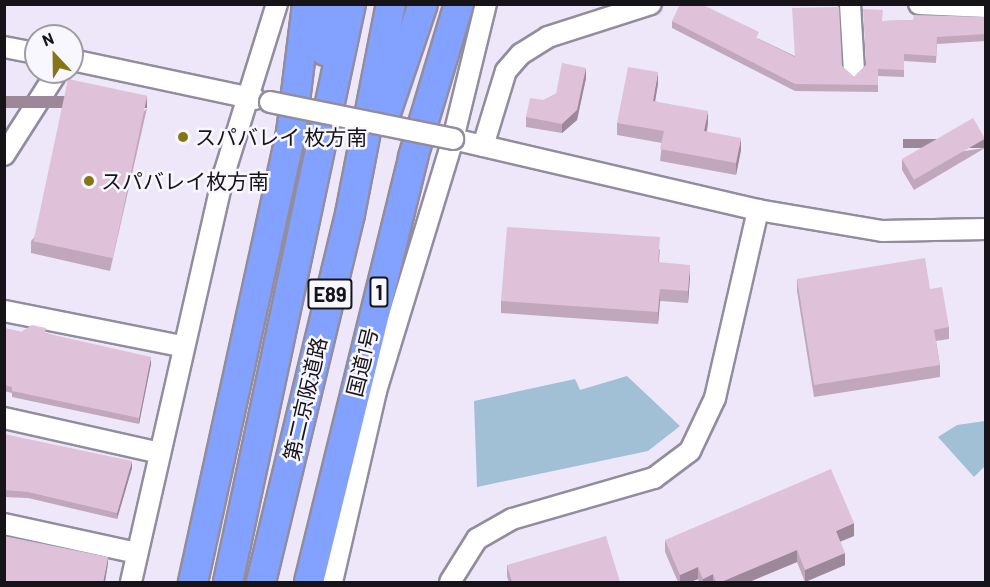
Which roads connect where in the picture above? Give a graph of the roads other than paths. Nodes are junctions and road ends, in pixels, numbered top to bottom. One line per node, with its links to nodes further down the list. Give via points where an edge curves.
1 (277, 4): 18 (street)
2 (307, 4): 33 (highway, via 291,133)
3 (330, 4): 25 (highway)
4 (351, 4): 25 (highway, 第二京阪道路 / E89)
5 (391, 4): 23 (highway, 第二京阪道路 / E89)
6 (423, 4): 23 (highway)
7 (459, 4): 36 (highway, 国道1号 / 1, via 413,157)
8 (486, 4): 19 (street)
9 (651, 4): 20 (street, via 548,37 521,54 506,71)
10 (850, 4): 16 (street)
11 (919, 4): 12 (street)
12 (986, 7)
13 (4, 47): 14 (street)
14 (24, 51)
15 (84, 63): 18 (street)
16 (854, 72)
17 (49, 84): 21 (street)
18 (245, 97): 19 (street, bridge); 27 (street)
19 (453, 139): 20 (street); 37 (street, via 376,391)
20 (483, 146): 22 (street)
21 (4, 155)
22 (759, 210): 24 (street, via 882,231); 38 (street, via 715,398 690,451 654,478 512,519 477,539)
23 (350, 214): 35 (highway, 第二京阪道路 / E89)
24 (986, 229)
25 (304, 234): 34 (highway, 第二京阪道路 / E89)
26 (4, 311): 27 (street)
27 (181, 346): 29 (street)
28 (4, 418): 29 (street)
29 (160, 453): 31 (street)
30 (4, 524): 31 (street)
31 (137, 553): 32 (street)
32 (131, 582)
33 (193, 582)
34 (228, 582)
35 (261, 582)
36 (309, 582)
37 (332, 582)
38 (450, 582)

